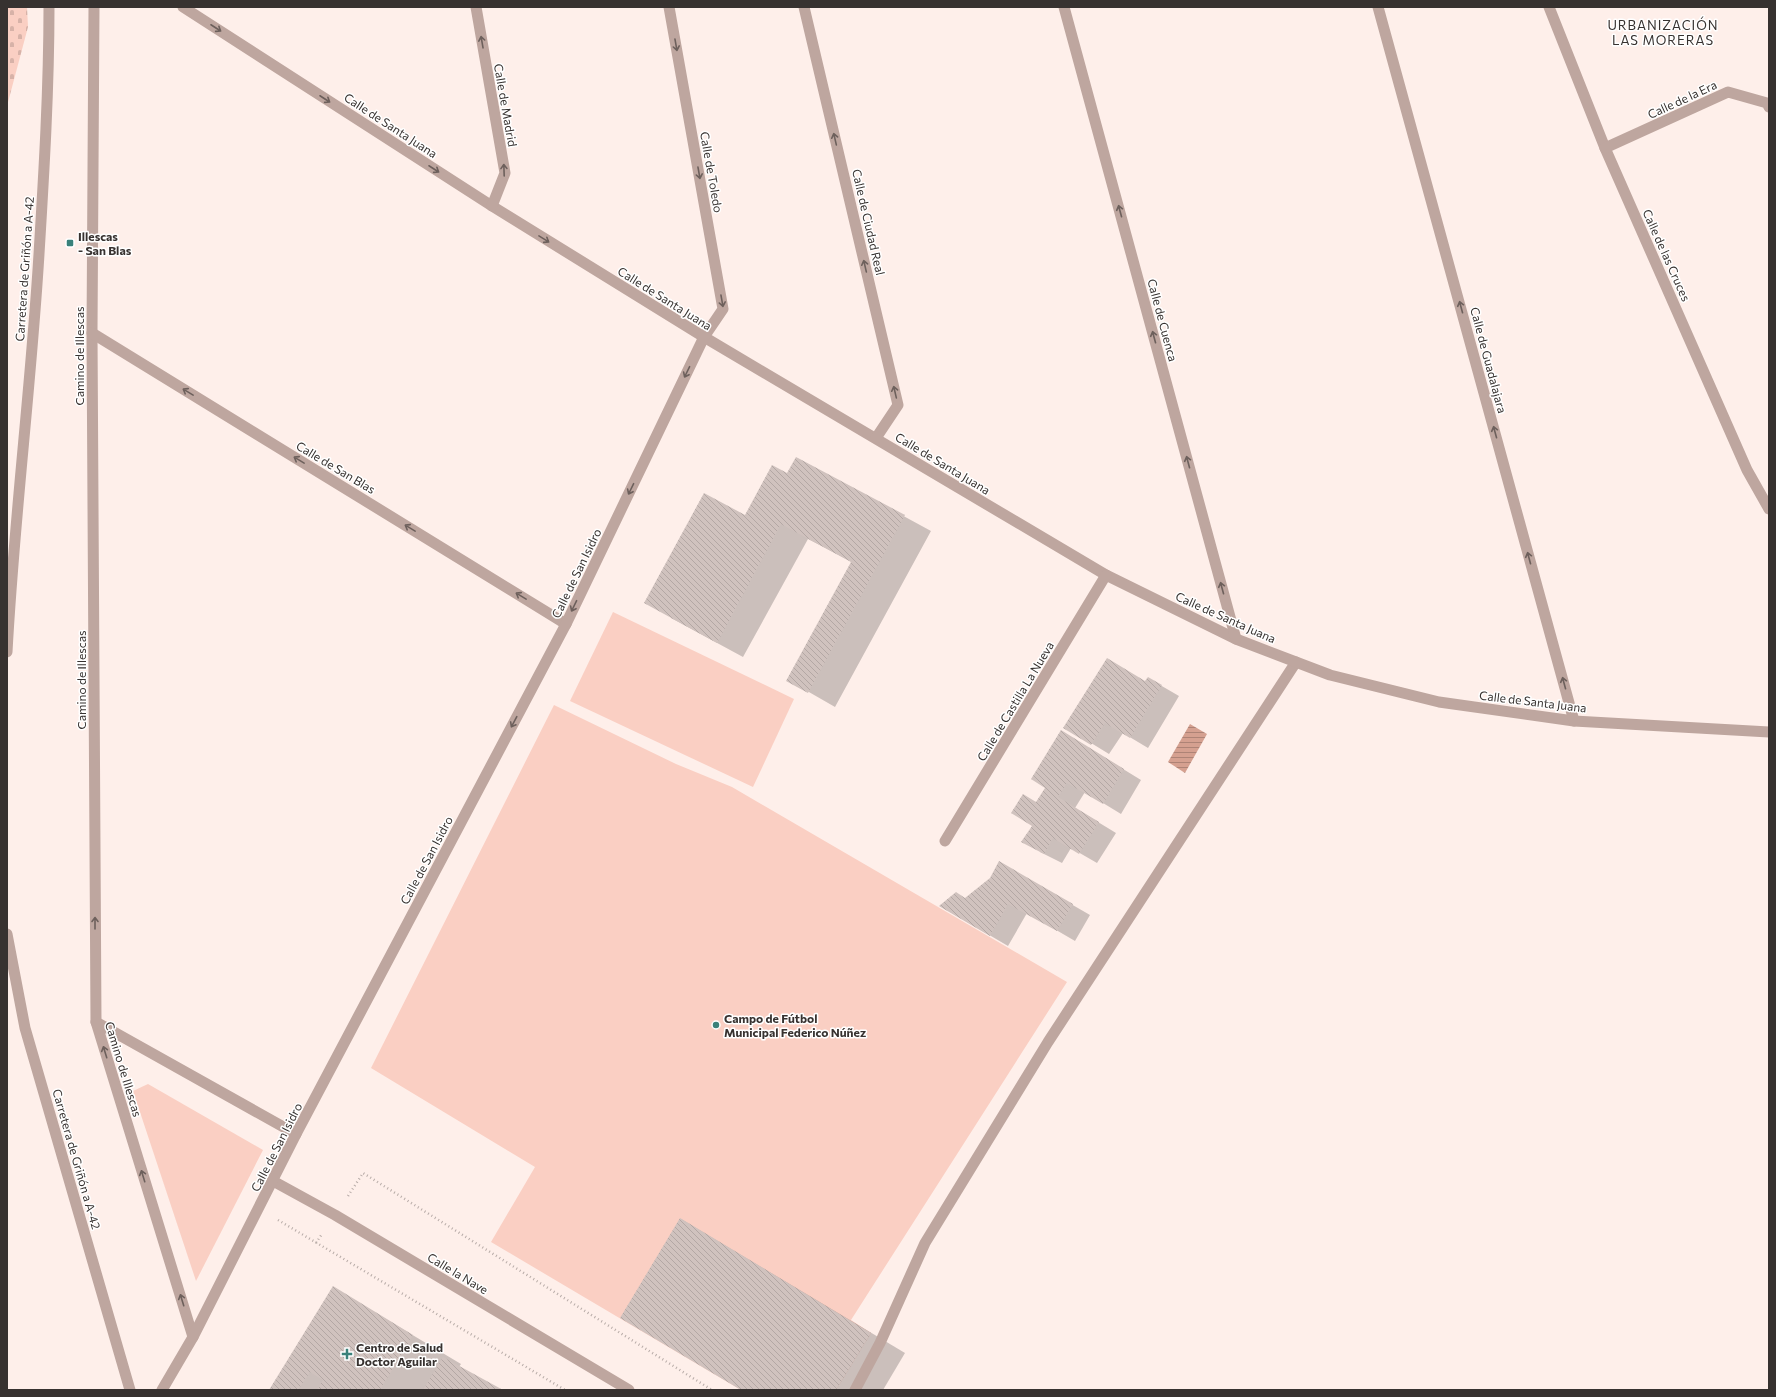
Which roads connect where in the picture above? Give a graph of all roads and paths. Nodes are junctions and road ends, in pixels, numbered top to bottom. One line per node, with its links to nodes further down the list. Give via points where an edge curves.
1 (49, 7): 20 (street, Carretera de Griñón a A-42, via 39,254 11,571)
2 (94, 7): 13 (street, Camino de Illescas)
3 (183, 7): 12 (street, Calle de Santa Juana, one-way to 12)
4 (476, 7): 12 (street, Calle de Madrid, one-way to 4, via 505,173)
5 (669, 7): 14 (street, Calle de Toledo, one-way to 14, via 723,309)
6 (804, 7): 15 (street, Calle de Ciudad Real, one-way to 6, via 898,405)
7 (1064, 7): 19 (street, Calle de Cuenca, one-way to 7)
8 (1378, 7): 22 (street, Calle de Guadalajara, one-way to 8)
9 (1549, 7): 11 (street, Calle de las Cruces)
10 (1769, 107): 11 (street, Calle de la Era, via 1766,103 1728,92)
11 (1605, 148): 16 (street, Calle de las Cruces, via 1747,470)
12 (492, 206): 14 (street, Calle de Santa Juana, one-way to 14)
13 (92, 333): 18 (street, Calle de San Blas, one-way to 13); 26 (street, Camino de Illescas, one-way to 13)
14 (704, 337): 15 (street, Calle de Santa Juana); 18 (street, Calle de San Isidro, one-way to 18)
15 (876, 438): 17 (street, Calle de Santa Juana)
16 (1769, 509)
17 (1106, 575): 19 (street, Calle de Santa Juana); 24 (street, Calle de Castilla La Nueva)
18 (566, 624): 27 (street, Calle de San Isidro, one-way to 27)
19 (1236, 639): 21 (street, Calle de Santa Juana)
20 (7, 652)
21 (1296, 662): 22 (street, Calle de Santa Juana, via 1330,675 1439,702); 38 (street, via 1048,1042 925,1243 880,1343)
22 (1574, 720): 23 (street, Calle de Santa Juana)
23 (1769, 732)
24 (946, 841)
25 (7, 934): 33 (street, Carretera de Griñón a A-42, via 25,1028)
26 (96, 1022): 27 (street); 32 (street, Camino de Illescas, one-way to 26)
27 (296, 1134): 28 (street, Calle de San Isidro)
28 (273, 1181): 29 (street, Calle de San Isidro); 30 (street, Calle la Nave)
29 (259, 1209): 31 (path); 32 (street, Calle de San Isidro)
30 (335, 1215): 31 (path); 36 (street, Calle la Nave); 37 (path, via 363,1173)
31 (316, 1243): 35 (path)
32 (193, 1337): 34 (street, Calle de San Isidro)
33 (130, 1390)
34 (162, 1390)
35 (565, 1390)
36 (629, 1390)
37 (712, 1390)
38 (855, 1390)

